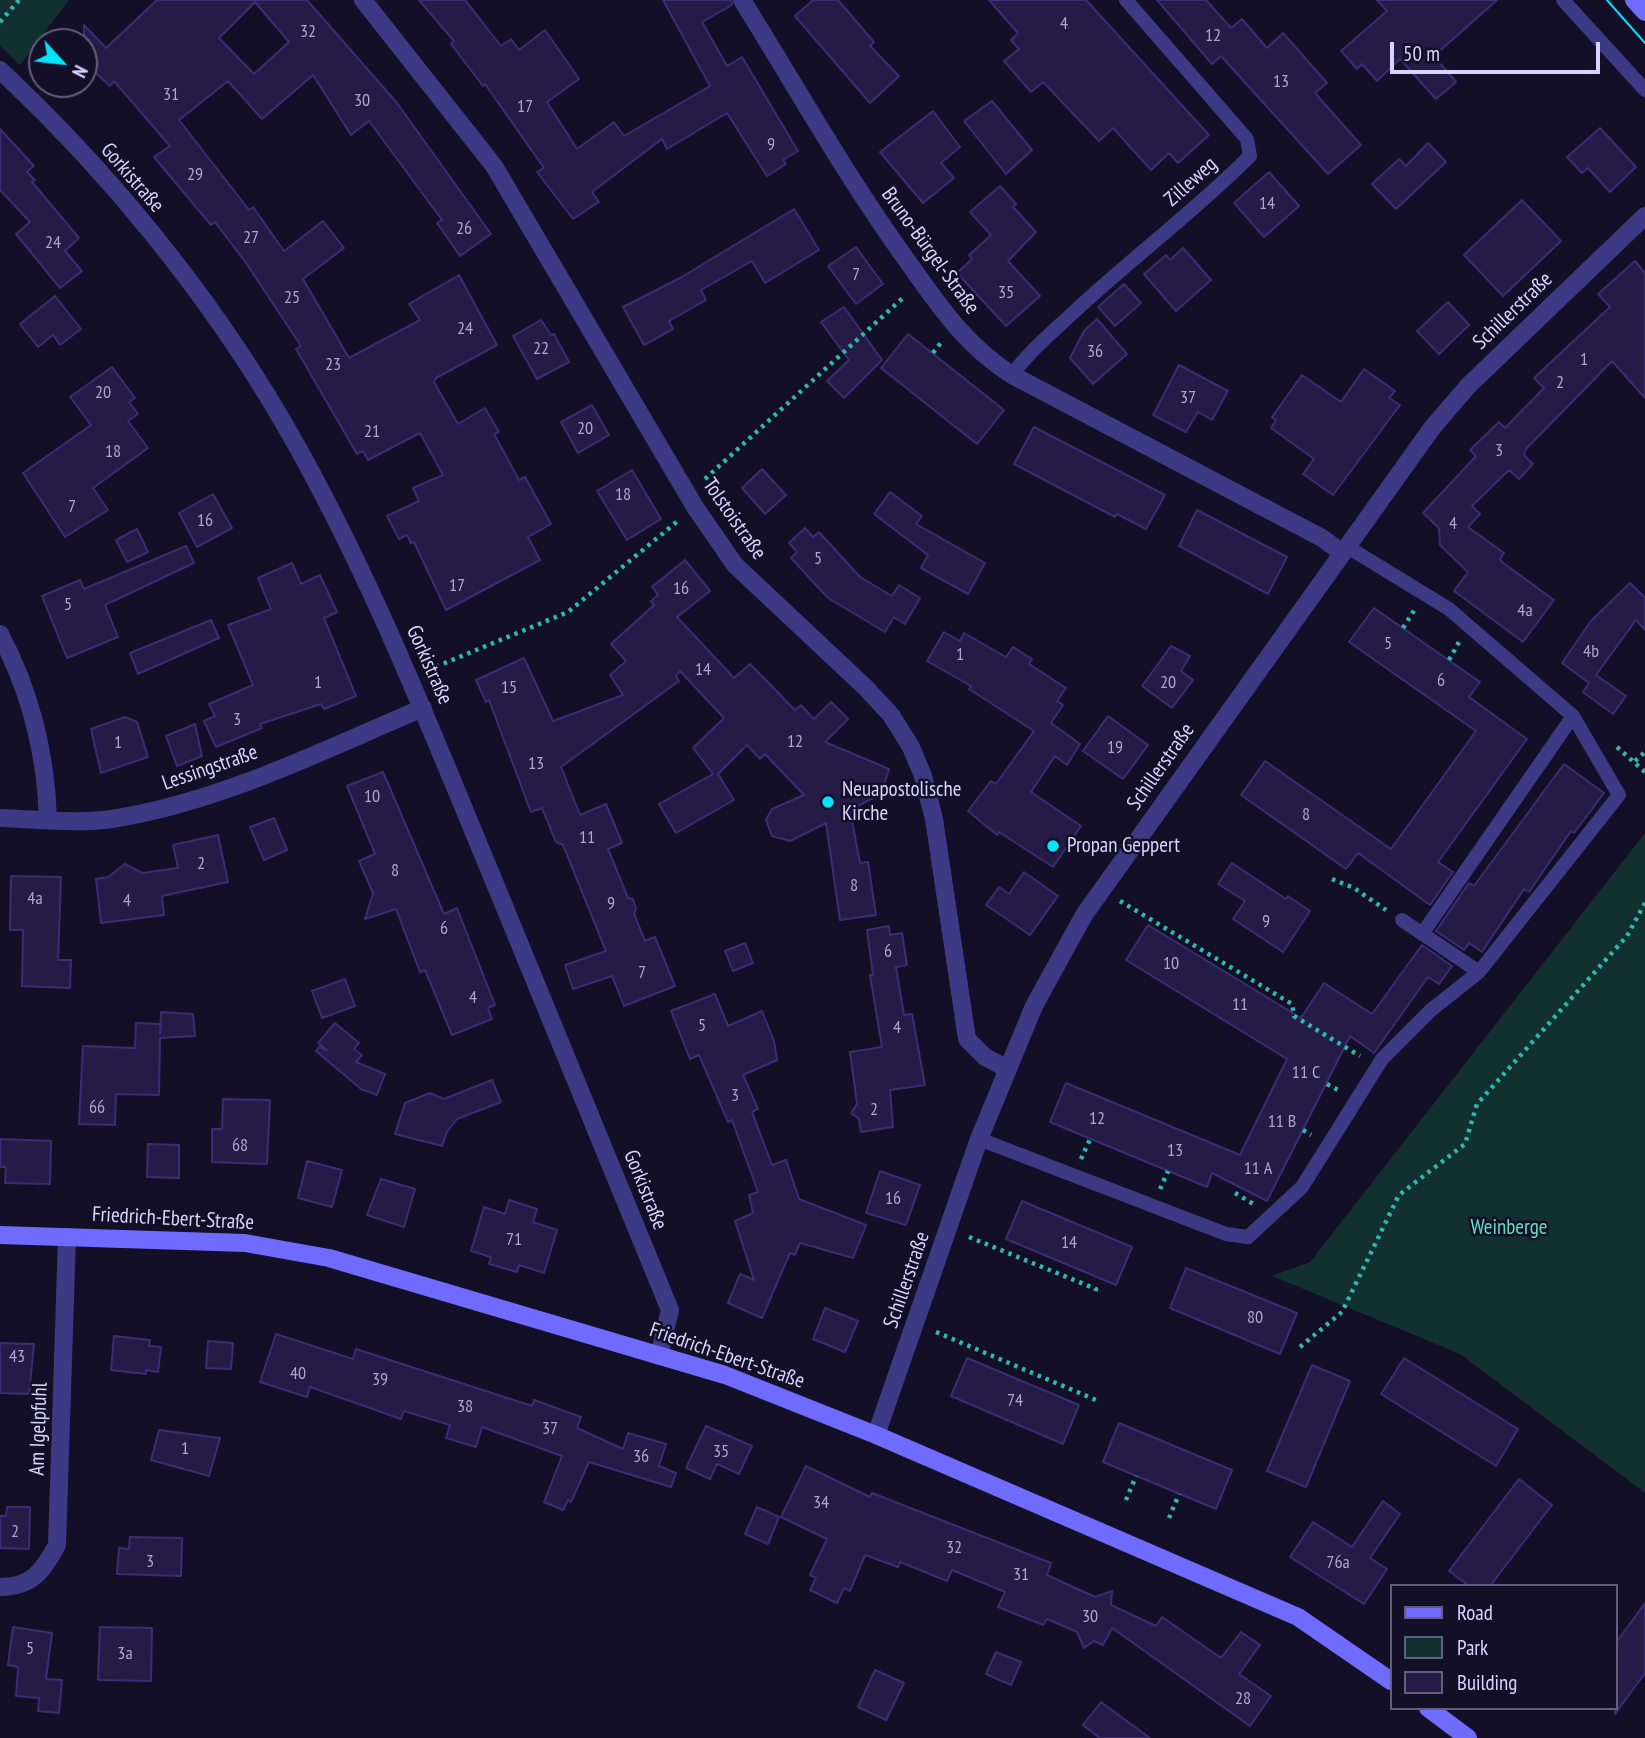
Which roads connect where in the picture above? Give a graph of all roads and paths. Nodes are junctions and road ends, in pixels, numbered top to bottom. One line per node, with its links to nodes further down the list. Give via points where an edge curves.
1 (19, 0): 8 (path)
2 (363, 0): 14 (street, Tolstoistraße, via 494,166)
3 (742, 0): 12 (street, Bruno-Bürgel-Straße, via 853,184)
4 (1126, 0): 13 (lane, Zilleweg, via 1247,139 1250,156 1025,357)
5 (1563, 0): 10 (lane)
6 (1634, 0): 7 (street)
7 (1645, 12)
8 (0, 22)
9 (0, 70): 17 (street, Gorkistraße, via 81,153 219,323 292,437)
10 (1645, 90)
11 (1645, 216): 15 (street, Schillerstraße, via 1468,386)
12 (922, 282): 13 (street, Bruno-Bürgel-Straße, via 949,321); 14 (path)
13 (1012, 375): 15 (street, Bruno-Bürgel-Straße)
14 (692, 501): 17 (path, via 568,612); 32 (street, Tolstoistraße, via 743,574 866,688 891,715 911,747 934,819 968,1039 985,1057)
15 (1343, 550): 19 (lane, via 1449,609); 25 (street, Schillerstraße)
16 (0, 634): 23 (street, via 15,662 39,740 47,779)
17 (411, 677): 18 (street, Gorkistraße)
18 (424, 708): 23 (street, Lessingstraße, via 176,807 109,819); 46 (street, Gorkistraße, via 670,1310)
19 (1573, 716): 29 (lane); 30 (lane, via 1619,795)
20 (1645, 752): 21 (path, via 1635,761)
21 (1645, 772)
22 (0, 818): 23 (street, Lessingstraße)
23 (48, 819)
24 (1332, 879): 26 (path)
25 (1101, 890): 31 (path, via 1292,1004 1294,1016); 32 (street, Schillerstraße, via 1034,1006)
26 (1365, 895)
27 (1645, 903): 45 (path, via 1627,936 1477,1104 1465,1144 1399,1195 1342,1312)
28 (1402, 920): 29 (lane)
29 (1422, 933): 30 (lane)
30 (1479, 972): 31 (lane, via 1431,1010)
31 (1377, 1066): 33 (lane, via 1302,1187 1248,1237 1226,1234)
32 (1006, 1068): 33 (street, Schillerstraße)
33 (979, 1139): 40 (street, Schillerstraße)
34 (1090, 1139): 35 (path)
35 (1081, 1158)
36 (1168, 1171): 37 (path)
37 (1160, 1188)
38 (1235, 1193): 39 (path)
39 (1253, 1204)
40 (948, 1230): 43 (path, via 1056,1270); 44 (street, Schillerstraße)
41 (0, 1235): 42 (street, Friedrich-Ebert-Straße)
42 (67, 1237): 46 (street, Friedrich-Ebert-Straße, via 285,1248); 53 (street, Am Igelpfuhl, via 57,1545 42,1573)
43 (1095, 1292)
44 (916, 1324): 47 (path); 48 (street, Schillerstraße)
45 (1300, 1347)
46 (659, 1356): 48 (street, Friedrich-Ebert-Straße, via 725,1375)
47 (1096, 1400)
48 (876, 1435): 54 (street, Friedrich-Ebert-Straße, via 1298,1618)
49 (1136, 1476): 51 (path)
50 (1179, 1494): 52 (path)
51 (1126, 1500)
52 (1169, 1518)
53 (0, 1587)
54 (1390, 1680)
55 (1431, 1710): 56 (street)
56 (1468, 1738)

